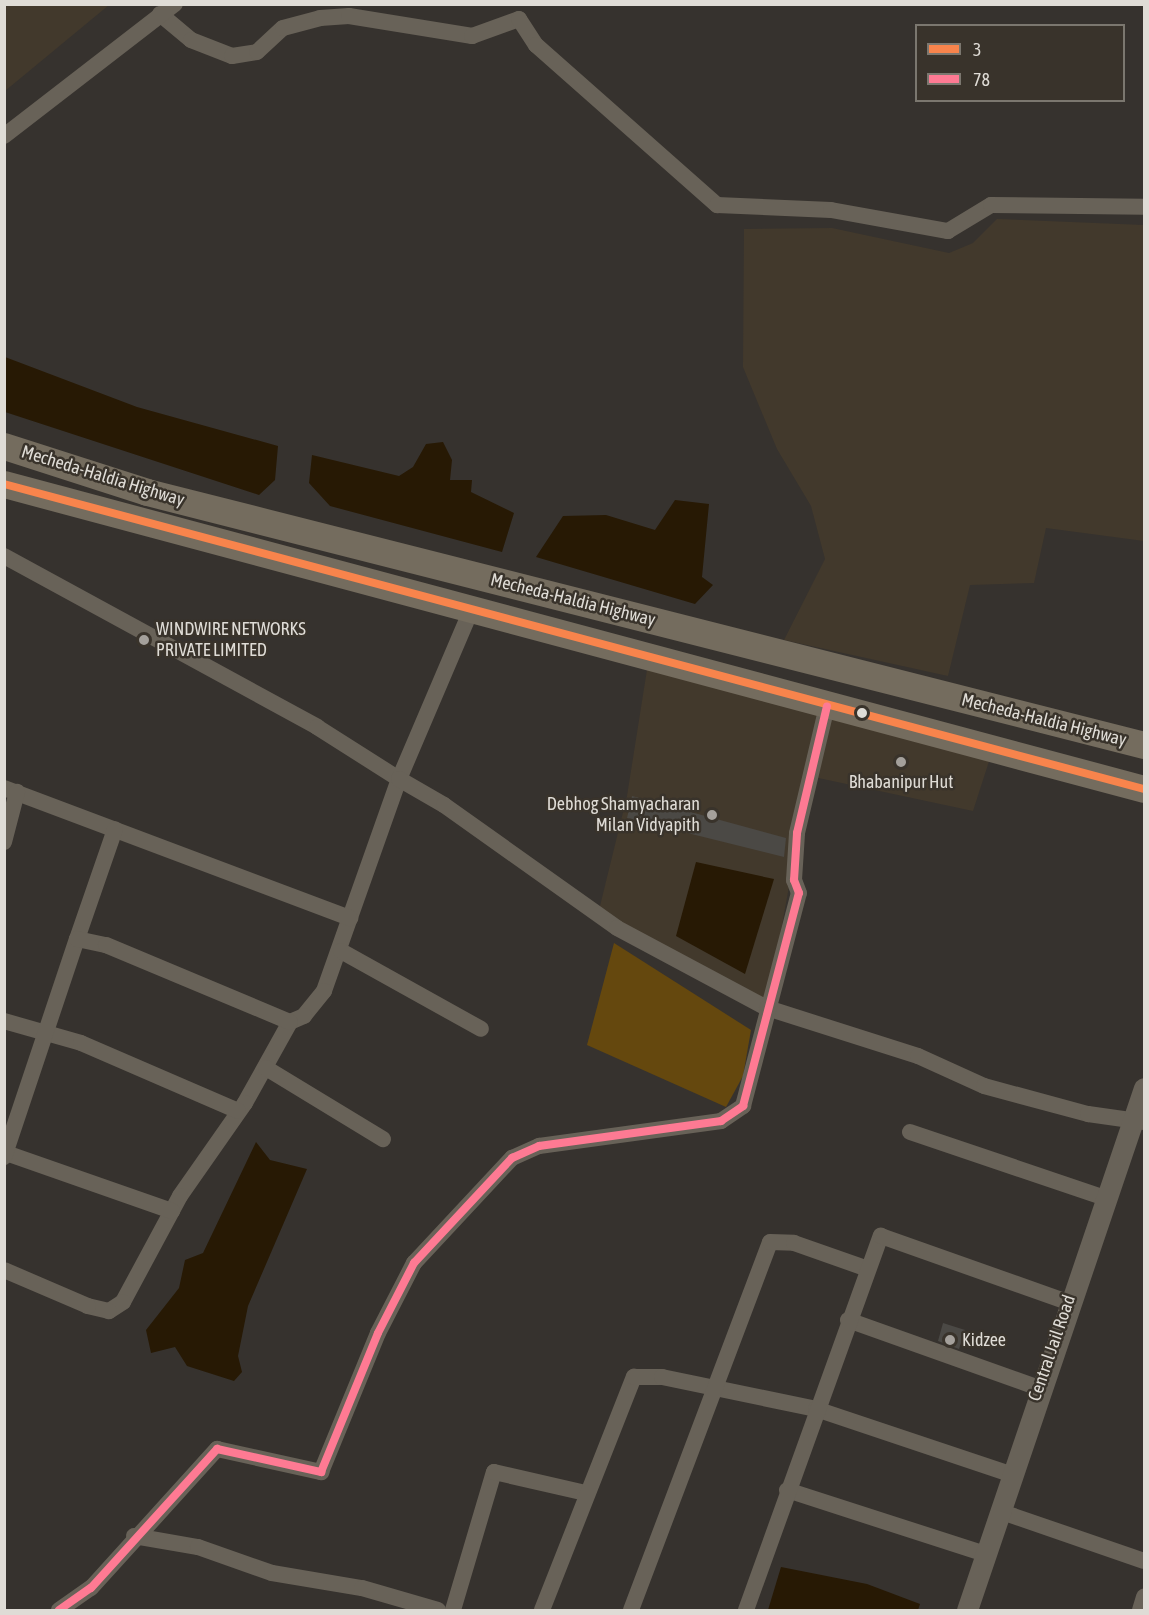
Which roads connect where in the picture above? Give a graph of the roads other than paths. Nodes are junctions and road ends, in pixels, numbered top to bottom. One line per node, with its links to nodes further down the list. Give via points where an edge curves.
1 (175, 4): 2 (street)
2 (160, 14): 3 (street); 4 (street, via 191,40 232,56 247,56 283,28 320,18 350,16 472,36 519,19 536,45 717,205 831,210 948,231 992,205)
3 (4, 136)
4 (1144, 207)
5 (4, 446): 10 (highway, Mecheda-Haldia Highway, via 147,492)
6 (4, 484): 8 (highway)
7 (4, 556): 11 (street, via 317,728)
8 (471, 608): 9 (highway); 11 (street)
9 (827, 706): 12 (highway); 19 (street, via 797,833 794,880 799,893)
10 (1144, 746)
11 (399, 779): 16 (street); 19 (street, via 444,805 617,928)
12 (1144, 789)
13 (10, 790): 14 (street); 15 (street)
14 (115, 829): 16 (street); 17 (street)
15 (4, 842)
16 (350, 918): 18 (street)
17 (76, 939): 21 (street, via 106,945); 23 (street)
18 (341, 951): 21 (street, via 324,991 304,1016); 22 (street)
19 (767, 1008): 27 (street, via 918,1056 984,1086 1088,1114); 44 (street, via 742,1106 722,1121 539,1146 512,1158 490,1176 414,1263 378,1333 321,1472 217,1449)
20 (4, 1021): 23 (street)
21 (290, 1022): 24 (street)
22 (481, 1029)
23 (48, 1032): 26 (street); 30 (street)
24 (266, 1068): 26 (street); 29 (street)
25 (1144, 1088): 27 (street, Central Jail Road)
26 (238, 1111): 32 (street)
27 (1139, 1121): 31 (street, Central Jail Road)
28 (910, 1132): 31 (street)
29 (382, 1139)
30 (5, 1155): 32 (street)
31 (1105, 1198): 35 (street, Central Jail Road)
32 (172, 1211): 34 (street, via 135,1285 109,1311)
33 (868, 1269): 35 (street, via 881,1236); 36 (street); 37 (street, via 794,1243 770,1242)
34 (4, 1270)
35 (1067, 1302): 38 (street, Central Jail Road)
36 (848, 1320): 38 (street); 39 (street)
37 (716, 1388): 39 (street); 42 (street, via 634,1377); 52 (street)
38 (1039, 1388): 40 (street, Central Jail Road)
39 (816, 1409): 40 (street); 41 (street)
40 (1010, 1474): 43 (street, Central Jail Road)
41 (787, 1490): 45 (street); 53 (street)
42 (586, 1493): 50 (street, via 494,1472); 51 (street)
43 (999, 1511): 45 (street, Central Jail Road); 46 (street)
44 (134, 1536): 48 (street, via 91,1588); 49 (street, via 198,1547 272,1573 362,1588)
45 (985, 1554): 54 (street, Central Jail Road)
46 (1144, 1561)
47 (1144, 1597): 55 (street)
48 (59, 1611)
49 (438, 1611)
50 (453, 1611)
51 (542, 1611)
52 (631, 1611)
53 (746, 1611)
54 (967, 1611)
55 (1140, 1611)

